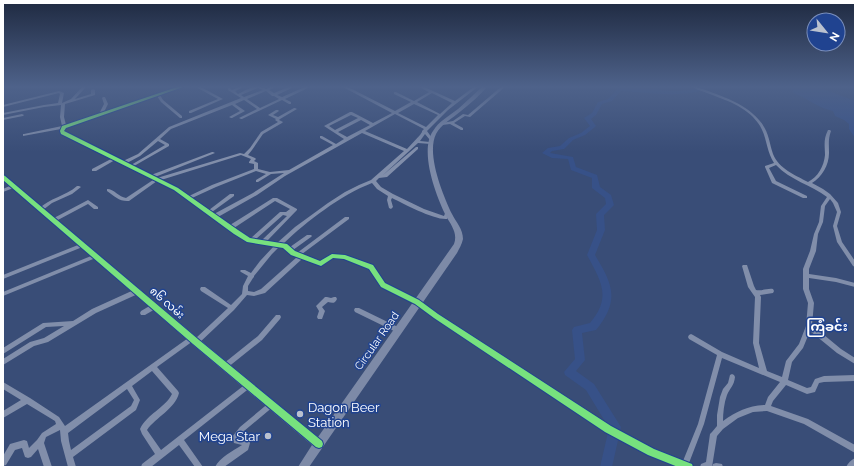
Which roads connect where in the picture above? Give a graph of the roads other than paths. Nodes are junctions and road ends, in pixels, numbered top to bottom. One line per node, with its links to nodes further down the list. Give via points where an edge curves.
1 (38, 108): 21 (street)
2 (61, 108): 34 (street)
3 (104, 108): 22 (street)
4 (121, 108): 22 (street)
5 (170, 108): 25 (street)
6 (200, 108): 19 (street)
7 (222, 108): 42 (street, via 174,126)
8 (239, 108): 26 (street, via 243,111)
9 (385, 108): 20 (street)
10 (404, 108): 20 (street)
11 (426, 108): 24 (street)
12 (448, 108): 24 (street)
13 (461, 108): 32 (main road)
14 (478, 108): 31 (street, via 469,116 464,115)
15 (744, 108): 53 (street, via 756,118 766,133)
16 (260, 109): 27 (street)
17 (295, 109): 28 (street)
18 (277, 111): 28 (street, via 270,115)
19 (190, 112)
20 (395, 113): 33 (street); 37 (street)
21 (3, 114)
22 (103, 114): 34 (street)
23 (22, 115): 30 (street)
24 (440, 115): 37 (street)
25 (181, 117)
26 (231, 117)
27 (241, 118)
28 (278, 118): 50 (street, via 280,122 262,132)
29 (361, 118): 33 (street); 38 (street); 38 (street, via 349,113 326,126)
30 (3, 119)
31 (451, 123): 32 (street); 35 (street)
32 (442, 124): 44 (main road, via 433,134)
33 (373, 125): 36 (street)
34 (64, 127): 40 (street); 51 (street, via 63,134)
35 (462, 129)
36 (362, 130): 43 (street); 48 (street)
37 (425, 130): 44 (street); 45 (street)
38 (335, 132): 43 (street)
39 (829, 132): 64 (street, via 826,139 825,165 816,180)
40 (24, 135)
41 (321, 137): 46 (street)
42 (158, 139): 52 (street, via 139,155); 54 (street, via 168,145)
43 (347, 139): 46 (street)
44 (431, 141): 45 (street); 79 (main road, Circular Road, via 430,152 439,190)
45 (416, 142): 48 (street)
46 (335, 145): 57 (street)
47 (417, 148): 60 (street, via 385,176)
48 (407, 151): 60 (street)
49 (213, 153): 61 (street)
50 (245, 155): 56 (street, via 254,159 252,162 256,163); 61 (street, via 240,154)
51 (114, 159): 52 (street); 55 (street)
52 (123, 163): 54 (street)
53 (776, 164): 64 (street); 71 (street, via 767,167 774,182)
54 (130, 167): 61 (street)
55 (94, 170)
56 (256, 170): 58 (street); 73 (street)
57 (289, 171): 58 (street); 80 (street)
58 (270, 173): 62 (street)
59 (3, 177): 65 (main road, ၈၆ လမ်း)
60 (378, 177): 63 (street)
61 (156, 178): 67 (street, via 127,200); 73 (street)
62 (258, 181)
63 (373, 181): 70 (street, via 380,189); 87 (street, via 366,182 333,202)
64 (809, 183): 72 (street)
65 (14, 186): 68 (street); 76 (main road, ၈၆ လမ်း)
66 (79, 186): 76 (street)
67 (109, 190)
68 (3, 191)
69 (232, 195): 78 (street)
70 (391, 195): 74 (street); 79 (street, via 442,218 445,218)
71 (805, 197)
72 (829, 197): 92 (street, via 835,202 839,212 835,226 840,242); 96 (street, via 823,206)
73 (188, 198): 78 (street)
74 (391, 207)
75 (96, 208): 82 (street, via 88,202)
76 (41, 209): 82 (main road, ၈၆ လမ်း)
77 (293, 209): 83 (street, via 275,199); 85 (street, via 287,214 282,213); 86 (street, via 295,212)
78 (209, 212): 80 (street)
79 (448, 212): 106 (main road, Circular Road, via 457,229 458,242)
80 (215, 216): 83 (street)
81 (347, 218): 91 (street)
82 (54, 220): 88 (main road, ၈၆ လမ်း)
83 (230, 228): 85 (street)
84 (309, 236): 89 (street)
85 (252, 240): 86 (street)
86 (263, 242): 87 (street)
87 (279, 244): 89 (street); 95 (street)
88 (83, 245): 90 (main road, ၈၆ လမ်း); 97 (street)
89 (290, 250): 91 (street)
90 (96, 256): 100 (main road, ၈၆ လမ်း); 104 (street)
91 (299, 256): 103 (street, via 263,291); 106 (street, via 321,264 332,256 345,257 371,267 383,285)
92 (855, 265)
93 (745, 266): 102 (street, via 751,288)
94 (242, 271): 95 (street)
95 (252, 276): 103 (street, via 246,285)
96 (806, 276): 98 (street); 114 (street, via 806,289 811,303)
97 (3, 277)
98 (855, 285)
99 (203, 289): 108 (street)
100 (138, 291): 107 (main road, ၈၆ လမ်း); 113 (street)
101 (771, 291): 102 (street)
102 (755, 292): 124 (street, via 759,304 756,343)
103 (246, 293): 108 (street)
104 (3, 294)
105 (334, 299): 112 (street, via 327,299 319,306 322,311)
106 (418, 302): 115 (main road, Circular Road); 145 (street, via 608,429 651,452)
107 (155, 306): 110 (street); 117 (main road, ၈၆ လမ်း)
108 (232, 308): 117 (street)
109 (357, 310): 115 (street)
110 (143, 313)
111 (278, 317): 122 (street, via 260,338)
112 (320, 317)
113 (72, 323): 118 (street, via 45,325); 121 (street, via 46,340 32,344)
114 (809, 326): 120 (street); 127 (street, via 801,346 789,361)
115 (398, 330): 139 (main road, Circular Road)
116 (691, 337): 119 (street)
117 (194, 340): 122 (main road, ၈၆ လမ်း); 123 (street)
118 (3, 351)
119 (720, 354): 124 (street); 145 (street)
120 (855, 361)
121 (3, 362)
122 (225, 366): 130 (main road, ၈၆ လမ်း)
123 (153, 367): 129 (street); 141 (street, via 176,393 172,402 155,415 143,429)
124 (764, 373): 127 (street)
125 (732, 377): 135 (street, via 732,385 724,396 719,420)
126 (855, 378): 127 (street, via 824,378 817,381 810,391)
127 (784, 382): 133 (street, via 770,399)
128 (3, 385): 131 (street)
129 (128, 385): 136 (street); 142 (street, via 137,400 134,408)
130 (249, 385): 132 (main road, ၈၆ လမ်း); 137 (street)
131 (28, 400): 134 (street); 136 (street, via 58,419)
132 (272, 404): 139 (main road, ၈၆ လမ်း); 150 (street, via 236,437 237,440 246,443 245,447)
133 (767, 408): 135 (street, via 753,409); 140 (street, via 806,421)
134 (3, 415)
135 (721, 426): 152 (street, via 714,434 709,464)
136 (62, 428): 138 (street, via 44,435); 142 (street)
137 (180, 440): 141 (street); 149 (street)
138 (40, 443): 143 (street, via 28,454 24,444 13,447); 146 (street)
139 (319, 444): 151 (main road, Circular Road)
140 (855, 449)
141 (160, 455): 148 (street)
142 (69, 456): 147 (street)
143 (3, 462)
144 (855, 462): 155 (street)
145 (687, 466)
146 (48, 467)
147 (72, 467)
148 (145, 467)
149 (199, 467)
150 (219, 467)
151 (303, 467)
152 (704, 467)
153 (716, 467): 154 (street)
154 (719, 467)
155 (850, 467)

